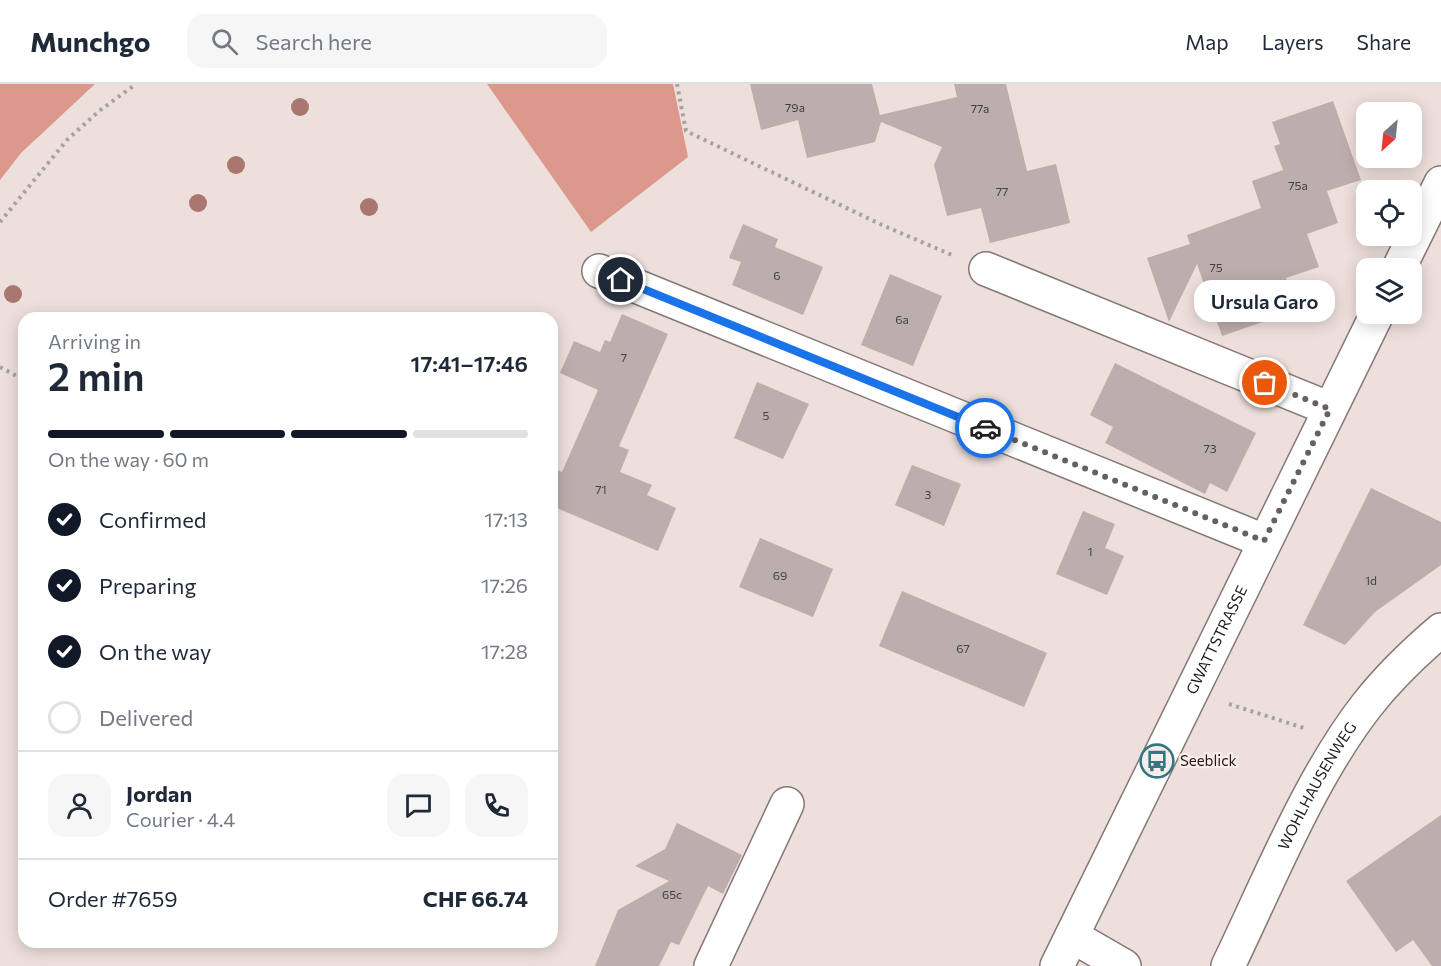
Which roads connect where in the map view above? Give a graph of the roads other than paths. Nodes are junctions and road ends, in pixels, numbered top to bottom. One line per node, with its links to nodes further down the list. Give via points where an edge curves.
1 (1441, 183): 2 (street)
2 (1404, 258)
3 (986, 269): 6 (street)
4 (599, 271): 7 (street)
5 (1372, 324): 6 (street, GWATTSTRASSE)
6 (1330, 409): 7 (street, GWATTSTRASSE)
7 (1264, 541): 10 (street, GWATTSTRASSE)
8 (1441, 630): 14 (street, WOHLHAUSENWEG, via 1386,683 1342,741)
9 (787, 804): 11 (street)
10 (1072, 936): 12 (street, GWATTSTRASSE); 13 (street)
11 (711, 966)
12 (1057, 966)
13 (1124, 966)
14 (1228, 966)

